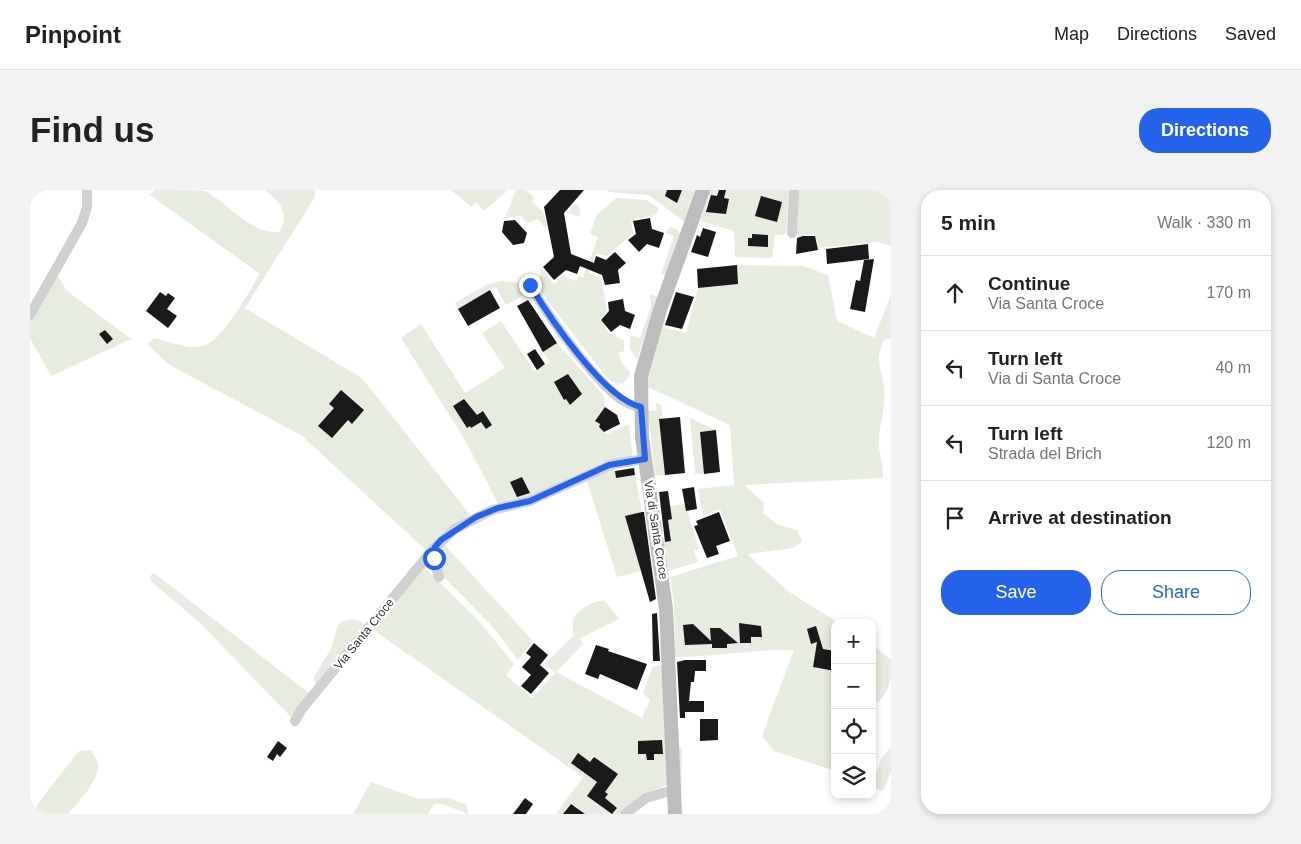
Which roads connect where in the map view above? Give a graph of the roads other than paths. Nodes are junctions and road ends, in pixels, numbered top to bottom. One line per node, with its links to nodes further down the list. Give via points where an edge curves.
1 (87, 190): 6 (street, via 87,207 82,223)
2 (702, 190): 7 (main road, Via di Santa Croce, via 643,362)
3 (794, 190): 4 (street)
4 (792, 233)
5 (530, 285): 7 (street, via 573,347 610,389 627,403)
6 (30, 315)
7 (641, 407): 8 (main road, Via di Santa Croce)
8 (645, 459): 9 (street, Via Santa Croce, via 613,464 530,501 492,510 455,529); 12 (main road, Via di Santa Croce, via 666,609)
9 (435, 547): 10 (street, via 434,561); 11 (street, Via Santa Croce)
10 (439, 576)
11 (295, 721)
12 (673, 790): 13 (street, via 646,798); 14 (main road, Via di Santa Croce)
13 (625, 814)
14 (675, 814)

